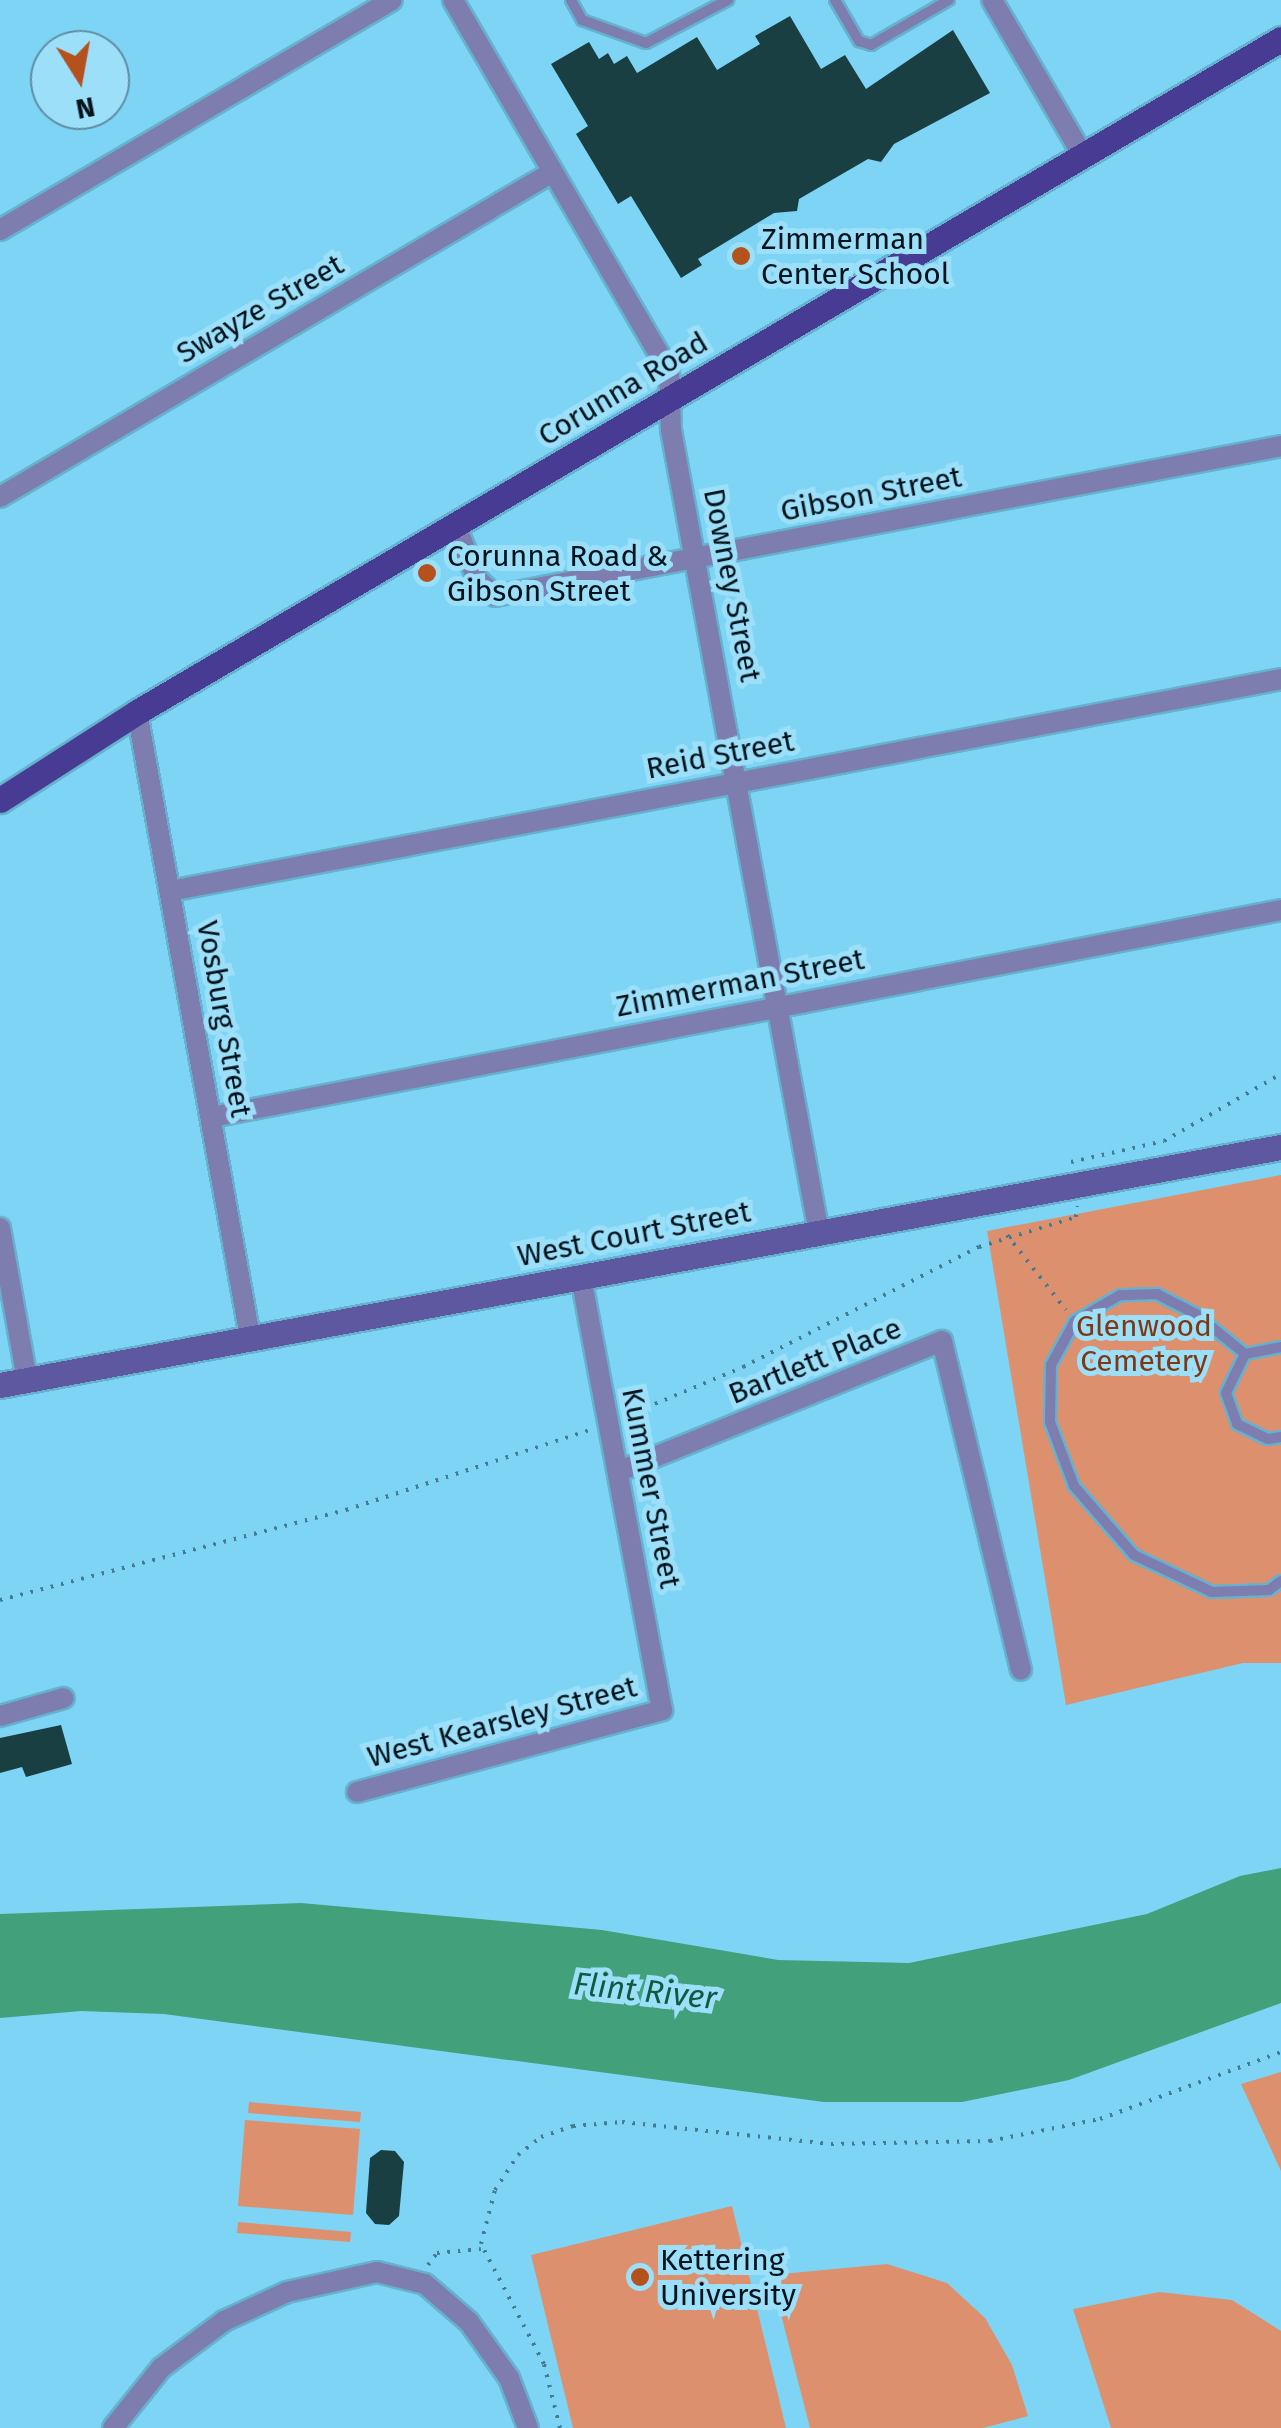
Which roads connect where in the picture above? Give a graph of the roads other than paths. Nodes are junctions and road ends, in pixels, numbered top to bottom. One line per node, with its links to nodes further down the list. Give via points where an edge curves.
1 (392, 0): 11 (street)
2 (453, 0): 10 (street, Downey Street)
3 (571, 0): 4 (lane, via 582,20 646,43)
4 (728, 0)
5 (835, 0): 6 (lane, via 859,41 871,45)
6 (949, 0)
7 (992, 0): 9 (street)
8 (1281, 39): 9 (main road, Corunna Road)
9 (1083, 156): 12 (main road, Corunna Road)
10 (551, 173): 12 (street, Downey Street, via 669,371); 14 (street, Swayze Street)
11 (0, 230)
12 (669, 400): 15 (main road, Corunna Road); 16 (street, Downey Street)
13 (1281, 446): 16 (street, Gibson Street)
14 (0, 496)
15 (456, 526): 16 (street, Gibson Street, via 477,580 496,596); 18 (main road, Corunna Road)
16 (697, 558): 19 (street, Downey Street)
17 (1281, 679): 19 (street, Reid Street)
18 (138, 712): 20 (main road, Corunna Road); 21 (street, Vosburg Street)
19 (737, 782): 21 (street, Reid Street); 23 (street, Downey Street)
20 (0, 800)
21 (170, 891): 24 (street, Vosburg Street)
22 (1281, 910): 23 (street, Zimmerman Street)
23 (778, 1005): 24 (street, Zimmerman Street); 27 (street, Downey Street)
24 (212, 1117): 29 (street, Vosburg Street)
25 (1281, 1147): 27 (street, West Court Street)
26 (0, 1228): 32 (street)
27 (819, 1233): 28 (street, West Court Street)
28 (580, 1277): 29 (street, West Court Street); 35 (street, Kummer Street)
29 (250, 1337): 32 (street, West Court Street)
30 (1281, 1347): 31 (lane)
31 (1245, 1354): 34 (lane, via 1226,1393 1237,1424 1268,1439); 36 (lane, via 1196,1314 1156,1294 1120,1295 1075,1321 1051,1365 1050,1422 1074,1486 1134,1554 1212,1592 1269,1590)
32 (27, 1380): 33 (street, West Court Street)
33 (0, 1385)
34 (1281, 1436)
35 (620, 1471): 37 (street, Bartlett Place, via 942,1341); 39 (street, Kummer Street)
36 (1281, 1581)
37 (1021, 1670)
38 (64, 1698): 40 (street)
39 (662, 1710): 41 (street, West Kearsley Street)
40 (0, 1716)
41 (358, 1792)
42 (113, 2428): 43 (street, via 174,2356 255,2304 368,2273 420,2282 478,2332 516,2390)
43 (528, 2428)

